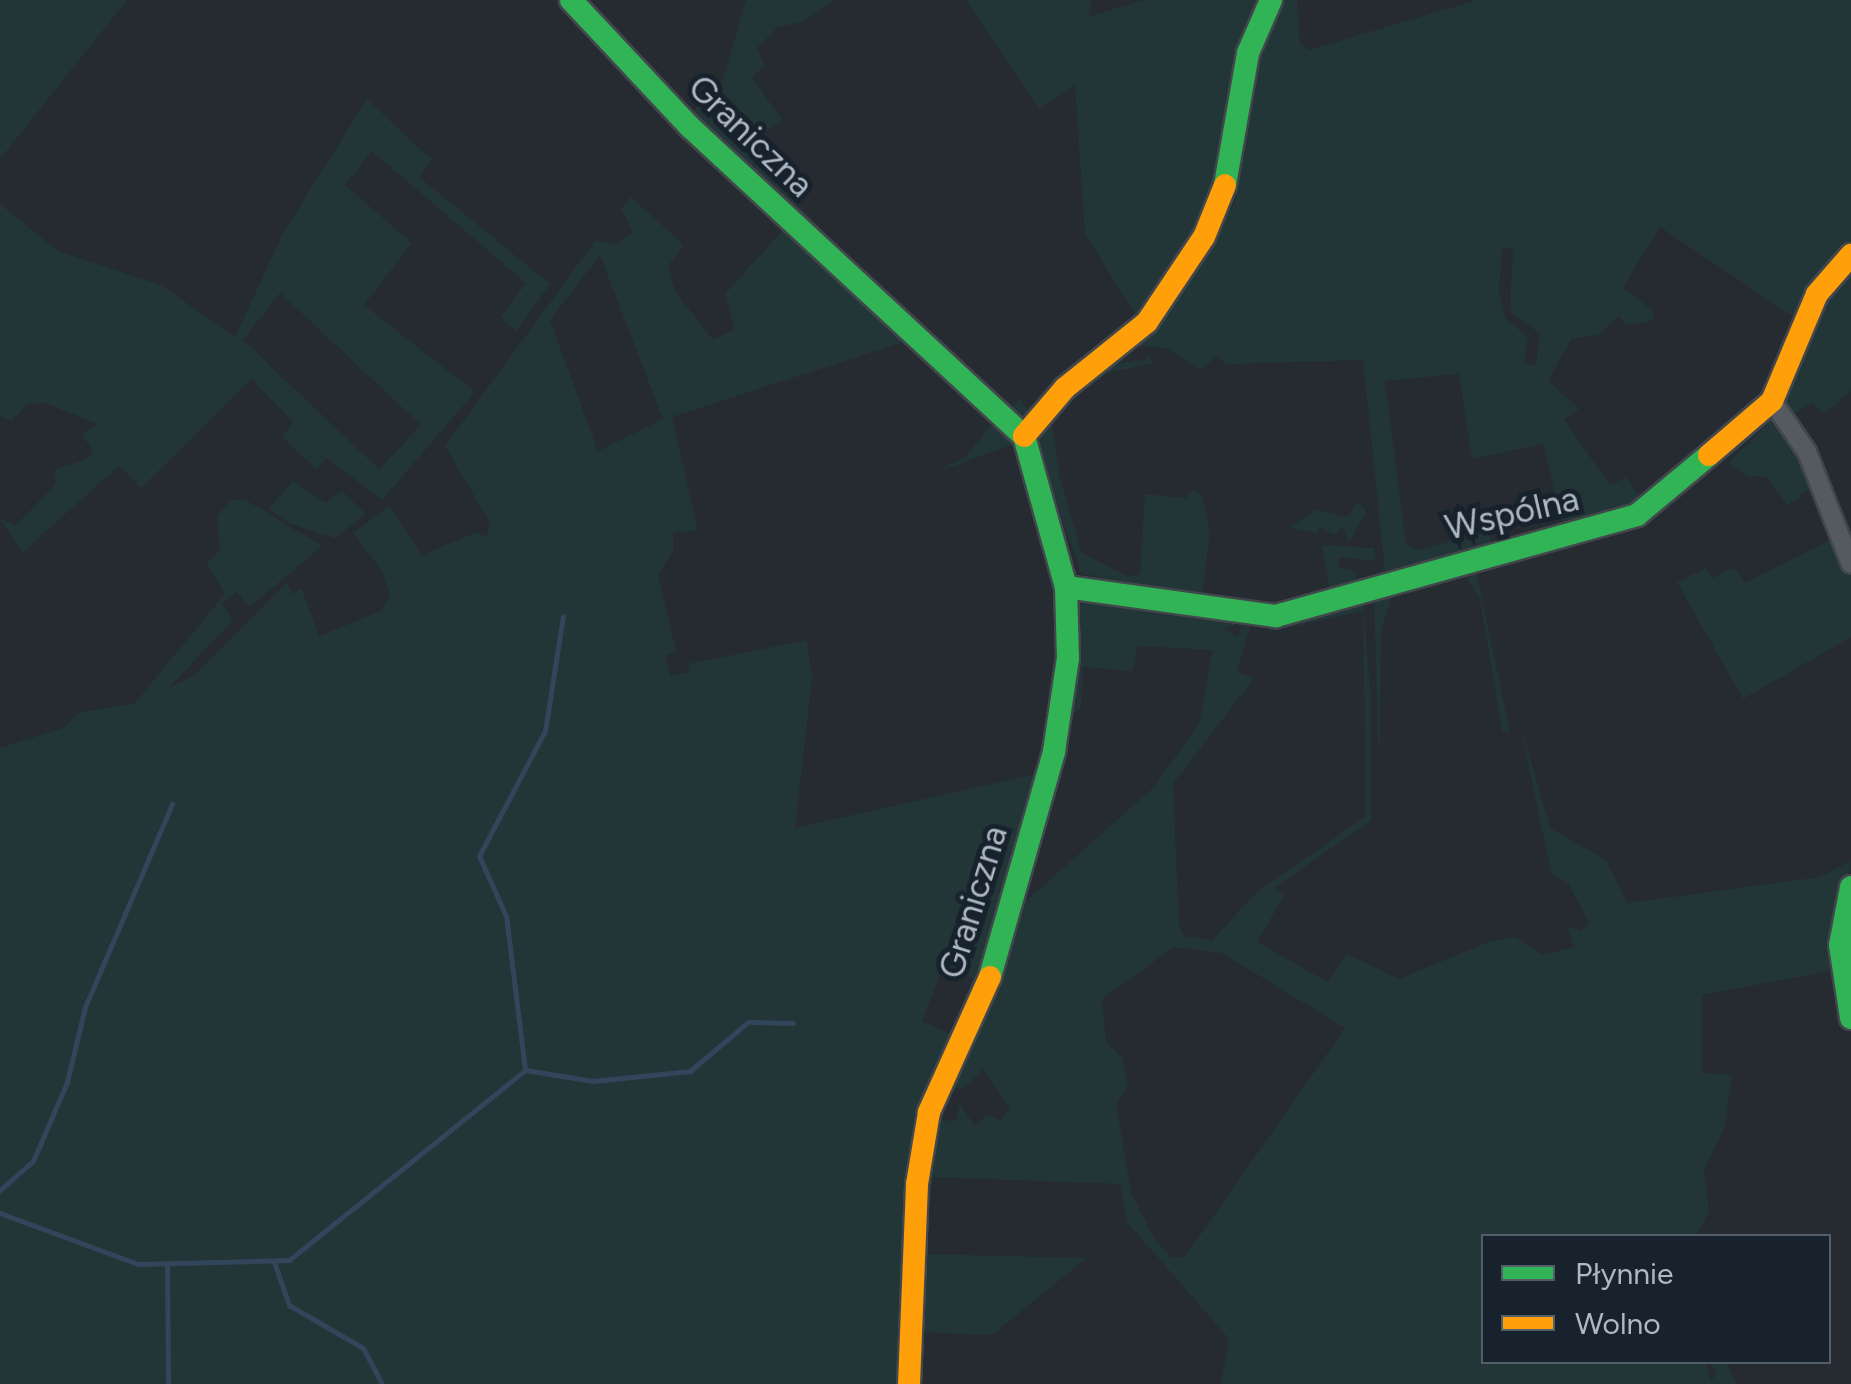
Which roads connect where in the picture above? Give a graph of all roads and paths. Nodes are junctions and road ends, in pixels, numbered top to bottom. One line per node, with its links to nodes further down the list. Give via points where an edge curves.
1 (571, 0): 5 (street, Graniczna, via 690,127)
2 (1272, 0): 5 (street, via 1248,52 1228,178 1204,237 1147,322 1065,388)
3 (1851, 256): 4 (street, Wspólna, via 1817,294)
4 (1772, 401): 6 (street, via 1806,452); 7 (street, Wspólna, via 1638,515 1276,616)
5 (1024, 436): 7 (street, Graniczna)
6 (1851, 564)
7 (1066, 587): 10 (street, Graniczna, via 1068,658 1054,752 995,967 929,1112 916,1200)
8 (1851, 887): 9 (street, via 1840,944)
9 (1851, 1018)
10 (910, 1384)

